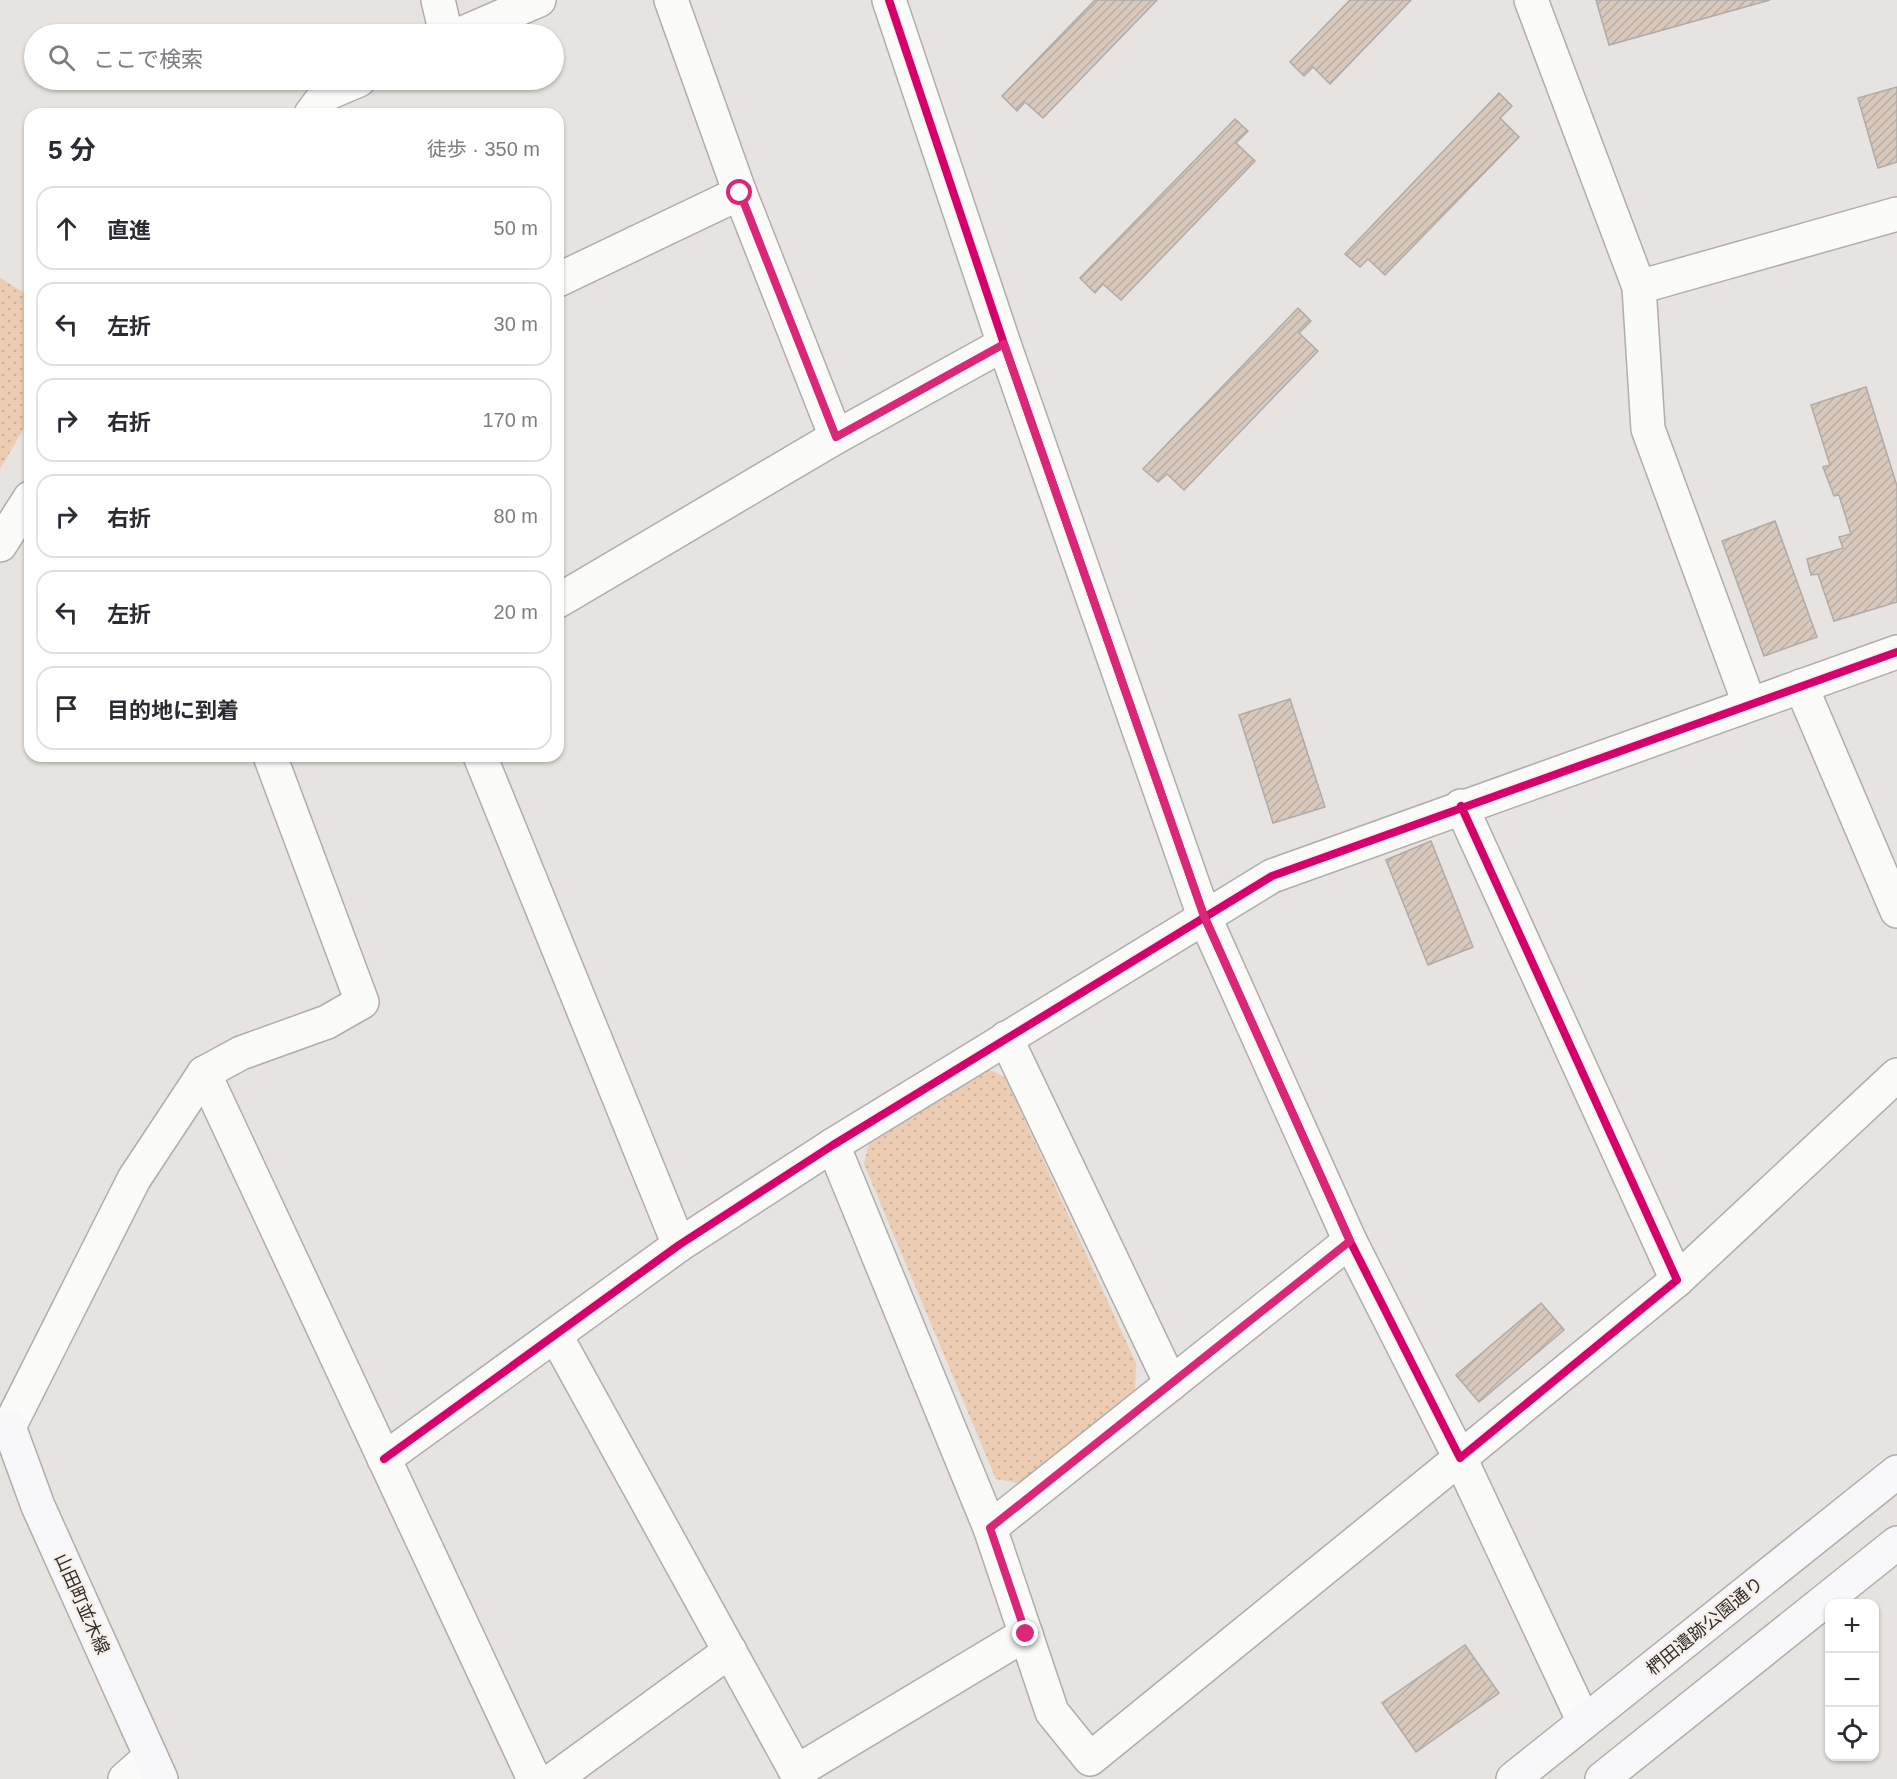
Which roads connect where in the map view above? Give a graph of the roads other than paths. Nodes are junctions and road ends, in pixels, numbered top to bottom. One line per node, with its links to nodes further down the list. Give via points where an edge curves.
1 (438, 0): 6 (street)
2 (539, 0): 7 (street)
3 (671, 0): 10 (street)
4 (889, 0): 14 (street)
5 (1531, 0): 13 (street)
6 (444, 24)
7 (484, 24)
8 (335, 90): 9 (street, via 326,94)
9 (316, 108)
10 (740, 193): 12 (street); 15 (street)
11 (1897, 214): 13 (street)
12 (564, 277)
13 (1639, 287): 21 (street, via 1648,429)
14 (1004, 344): 15 (street); 26 (street)
15 (836, 437): 18 (street)
16 (24, 507): 17 (street)
17 (0, 545)
18 (564, 597)
19 (1897, 652): 20 (street)
20 (1801, 686): 21 (street); 25 (street)
21 (1749, 703): 24 (street)
22 (278, 762): 28 (street, via 362,1002 327,1022 241,1053)
23 (482, 762): 32 (street)
24 (1461, 806): 26 (street, via 1272,876); 33 (street)
25 (1897, 910)
26 (1204, 916): 27 (street); 31 (street)
27 (1006, 1038): 30 (street); 35 (street)
28 (204, 1073): 37 (street); 44 (street, 山田町並木線, via 134,1179 9,1427 38,1506)
29 (1897, 1075): 33 (street)
30 (833, 1145): 32 (street); 39 (street)
31 (1350, 1241): 35 (street); 36 (street)
32 (679, 1245): 34 (street)
33 (1677, 1280): 36 (street)
34 (556, 1336): 37 (street); 42 (street)
35 (1171, 1384): 39 (street)
36 (1460, 1458): 41 (street, via 1090,1759 1052,1712); 43 (street)
37 (384, 1459): 47 (street)
38 (1897, 1472): 43 (street, 椚田遺跡公園通り)
39 (990, 1528): 41 (street)
40 (1897, 1543): 50 (street)
41 (1026, 1634): 45 (street)
42 (730, 1651): 45 (street); 48 (street)
43 (1584, 1722): 49 (street, 椚田遺跡公園通り)
44 (156, 1768): 46 (street)
45 (798, 1776)
46 (125, 1779)
47 (534, 1779)
48 (554, 1779)
49 (1513, 1779)
50 (1602, 1779)

